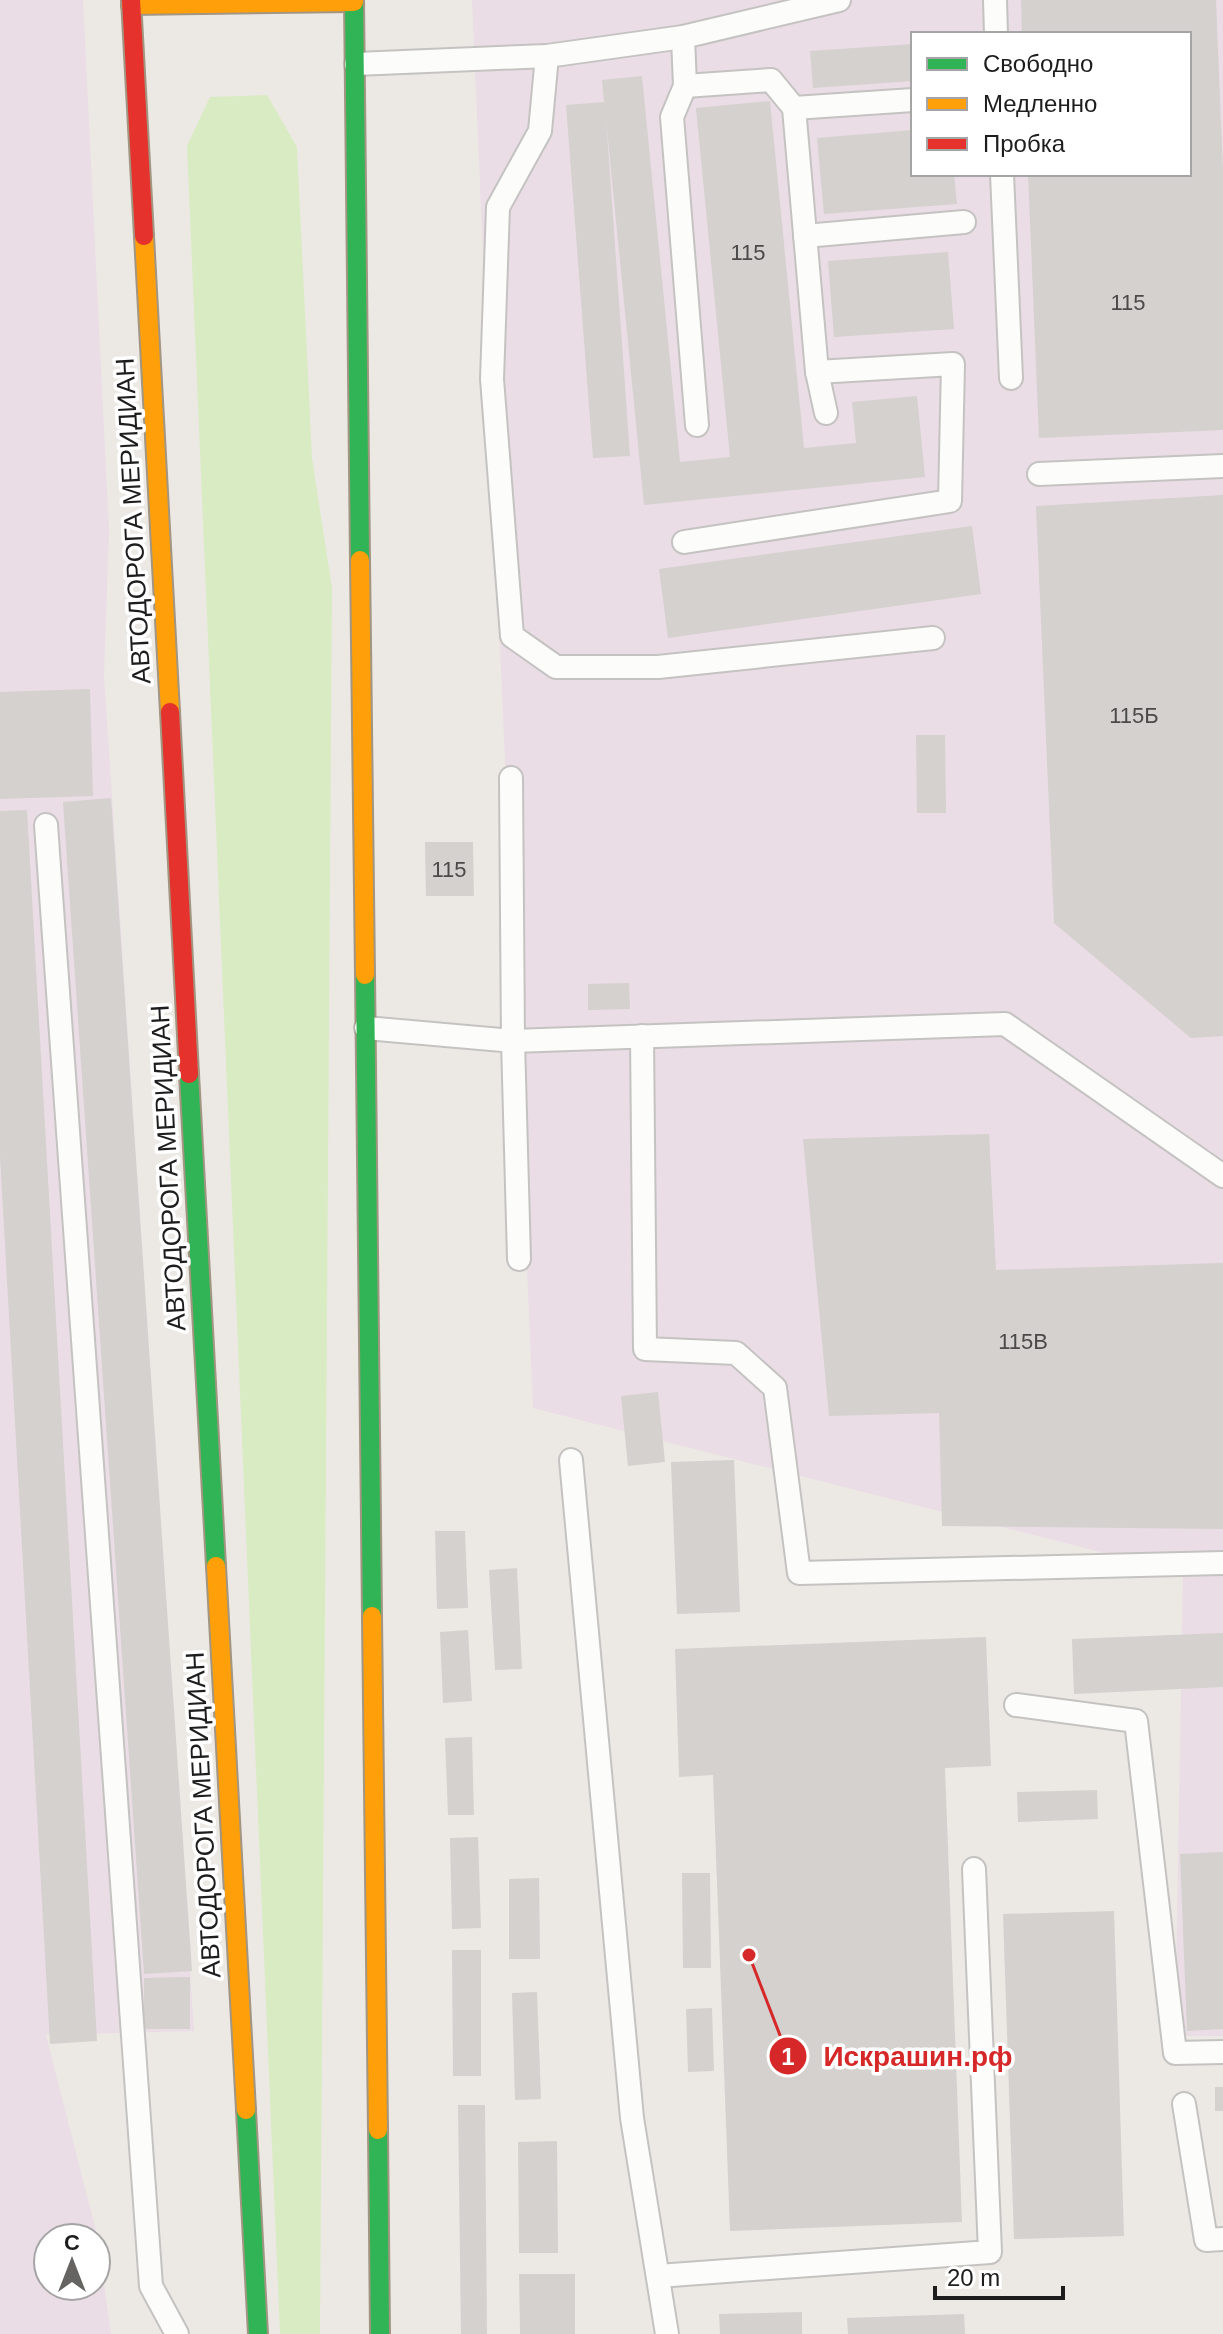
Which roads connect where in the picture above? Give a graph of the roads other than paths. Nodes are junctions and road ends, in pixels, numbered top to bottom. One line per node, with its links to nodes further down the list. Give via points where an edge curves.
1 (995, 0): 5 (lane)
2 (354, 1): 4 (main road); 8 (main road)
3 (832, 1): 6 (lane)
4 (131, 2): 39 (main road, АВТОДОРОГА МЕРИДИАН)
5 (996, 32)
6 (683, 37): 7 (lane); 9 (lane)
7 (547, 56): 8 (lane); 22 (lane, via 540,131 498,207 492,379 512,636 556,667 658,667)
8 (356, 64): 25 (main road)
9 (685, 86): 11 (lane, via 771,80); 18 (lane, via 672,117)
10 (911, 100): 11 (lane)
11 (794, 108): 14 (lane)
12 (1002, 176): 16 (lane)
13 (964, 222): 14 (lane)
14 (805, 236): 15 (lane)
15 (817, 372): 17 (lane); 21 (lane, via 953,364 950,501)
16 (1011, 378)
17 (826, 413)
18 (697, 425)
19 (1223, 466): 20 (lane)
20 (1039, 474)
21 (684, 542)
22 (933, 638)
23 (511, 778): 27 (lane)
24 (46, 825): 38 (lane, via 151,2286)
25 (366, 1028): 27 (lane); 40 (main road)
26 (642, 1036): 27 (lane); 28 (lane, via 1005,1024); 31 (lane, via 645,1349 736,1353 775,1388 799,1573)
27 (513, 1041): 29 (lane)
28 (1223, 1176)
29 (519, 1259)
30 (571, 1460): 37 (lane, via 632,2118)
31 (1223, 1563)
32 (1016, 1705): 34 (lane, via 1136,1721 1175,2053)
33 (974, 1869): 37 (lane, via 990,2252)
34 (1223, 2052)
35 (1184, 2104): 36 (lane, via 1206,2240)
36 (1223, 2239)
37 (658, 2276): 41 (lane)
38 (177, 2334)
39 (258, 2334)
40 (380, 2334)
41 (667, 2334)

